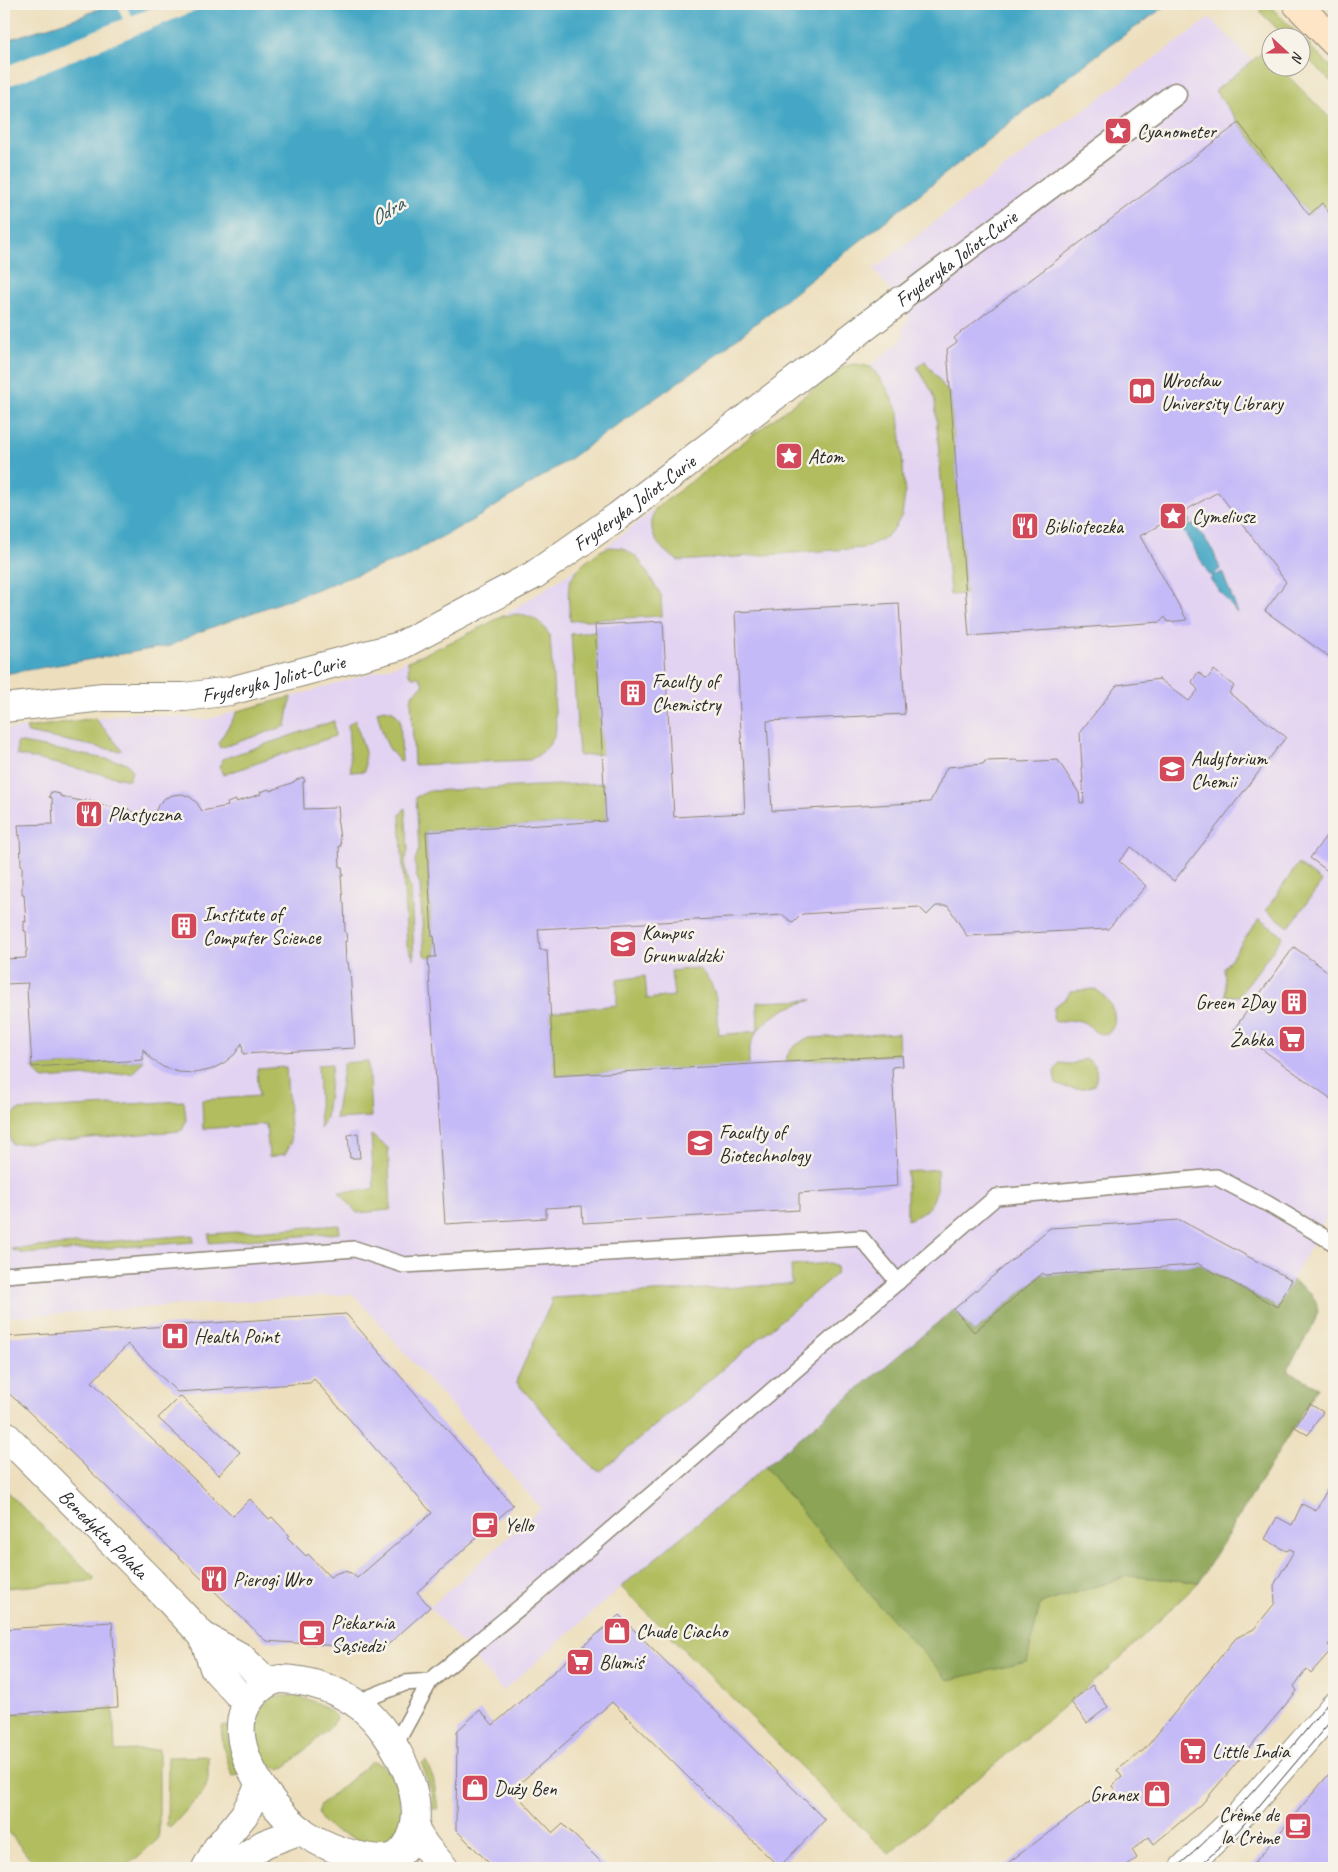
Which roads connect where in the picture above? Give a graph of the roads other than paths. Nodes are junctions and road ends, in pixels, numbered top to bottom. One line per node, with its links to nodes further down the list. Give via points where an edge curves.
1 (1297, 4): 2 (main road)
2 (1334, 42)
3 (1175, 94): 4 (street, Fryderyka Joliot-Curie)
4 (898, 301): 5 (street, Fryderyka Joliot-Curie, via 618,516 534,575 352,668 185,697 103,697)
5 (4, 708)
6 (1334, 1243): 8 (lane, via 1216,1177 996,1197)
7 (4, 1275): 8 (lane, via 355,1249 404,1265 861,1238)
8 (898, 1282): 11 (lane)
9 (4, 1434): 10 (street, Benedykta Polaka)
10 (202, 1636): 12 (street, Benedykta Polaka, via 240,1657); 14 (street, Benedykta Polaka, via 214,1668)
11 (430, 1681): 13 (lane, via 405,1683); 16 (lane)
12 (268, 1683): 13 (street, via 280,1679 312,1683); 14 (street)
13 (352, 1701): 16 (street, via 378,1724)
14 (246, 1703): 17 (street, via 240,1736)
15 (1334, 1707): 24 (street, via 1241,1814)
16 (394, 1747): 19 (street, via 412,1786 417,1821)
17 (260, 1785): 18 (street); 21 (street, via 244,1815 217,1848)
18 (301, 1830): 20 (street, via 347,1853); 22 (street, via 264,1844)
19 (415, 1830): 20 (street); 23 (street)
20 (395, 1864)
21 (206, 1868)
22 (224, 1868)
23 (444, 1868)
24 (1184, 1868)

